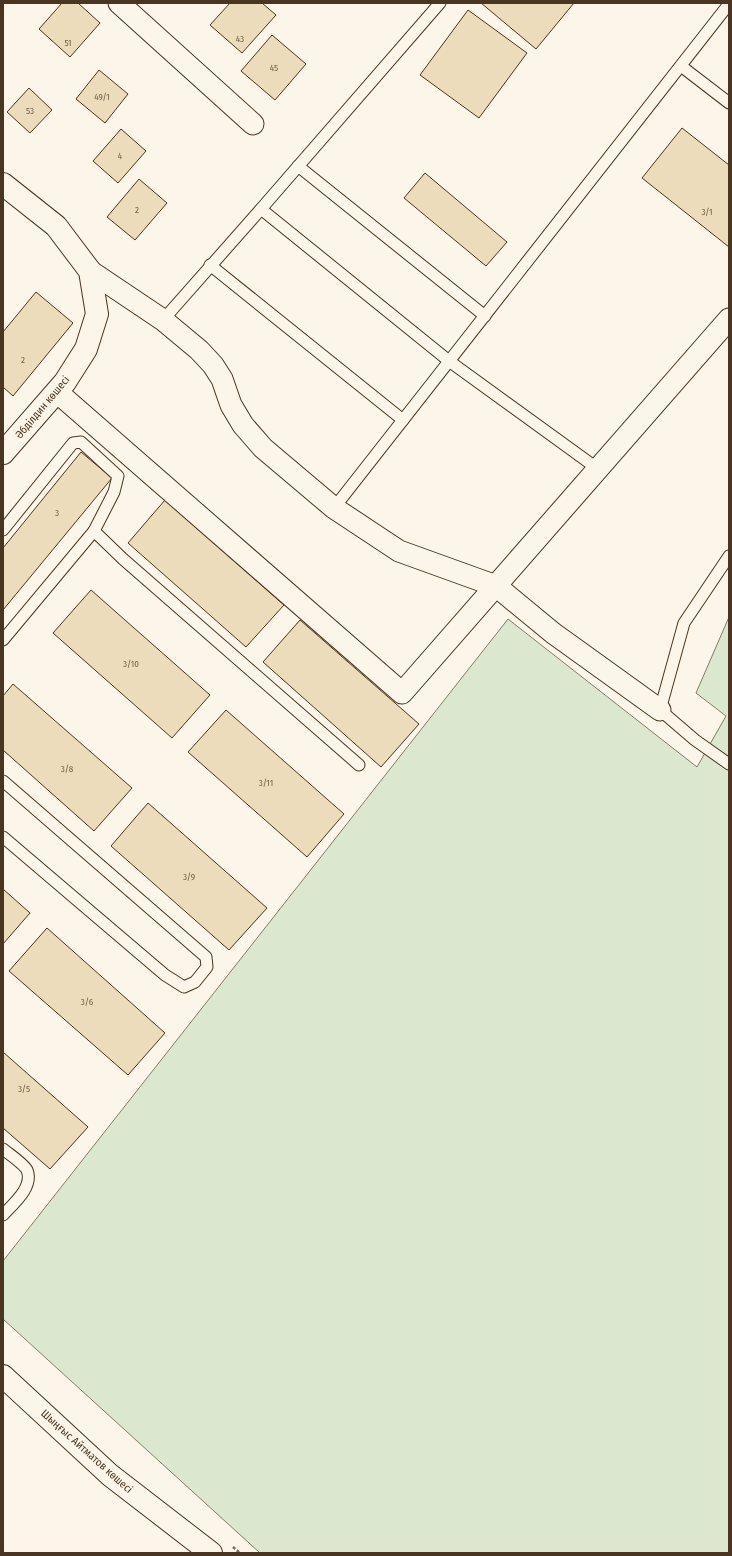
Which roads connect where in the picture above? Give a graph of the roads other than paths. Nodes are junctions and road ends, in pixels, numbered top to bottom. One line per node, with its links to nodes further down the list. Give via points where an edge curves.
1 (119, 3): 6 (street)
2 (440, 3): 7 (lane)
3 (729, 4): 4 (lane)
4 (681, 66): 5 (lane); 12 (lane)
5 (729, 103)
6 (253, 124)
7 (298, 166): 9 (lane); 12 (lane)
8 (3, 184): 11 (main road, Әбділдин көшесі, via 56,226)
9 (261, 209): 10 (lane); 15 (lane)
10 (210, 265): 14 (lane); 17 (lane)
11 (90, 272): 14 (street); 16 (main road, Әбділдин көшесі, via 97,314 86,349)
12 (485, 316): 15 (lane)
13 (729, 319): 19 (street)
14 (163, 320): 20 (street, via 213,365 222,379 230,405 242,425 263,448)
15 (449, 362): 17 (lane); 19 (lane)
16 (57, 392): 18 (main road, Әбділдин көшесі); 24 (street, via 402,693)
17 (403, 420): 20 (lane)
18 (3, 453)
19 (598, 469): 24 (street)
20 (334, 508): 24 (street, via 399,551)
21 (3, 530): 22 (lane, via 73,443 81,442 118,476 114,492)
22 (94, 531): 25 (lane); 28 (lane)
23 (729, 556): 26 (lane, via 684,623)
24 (496, 586): 26 (street, via 553,633)
25 (3, 640)
26 (660, 710): 27 (lane, via 695,740)
27 (729, 764)
28 (359, 765)
29 (3, 781): 30 (lane, via 206,957 207,968 195,982 184,987 165,975)
30 (3, 837)
31 (3, 1149): 32 (lane, via 26,1169 29,1179 23,1193)
32 (3, 1215)
33 (3, 1376): 34 (main road, Шыңғыс Айтматов көшесі, via 110,1475)
34 (211, 1553)

